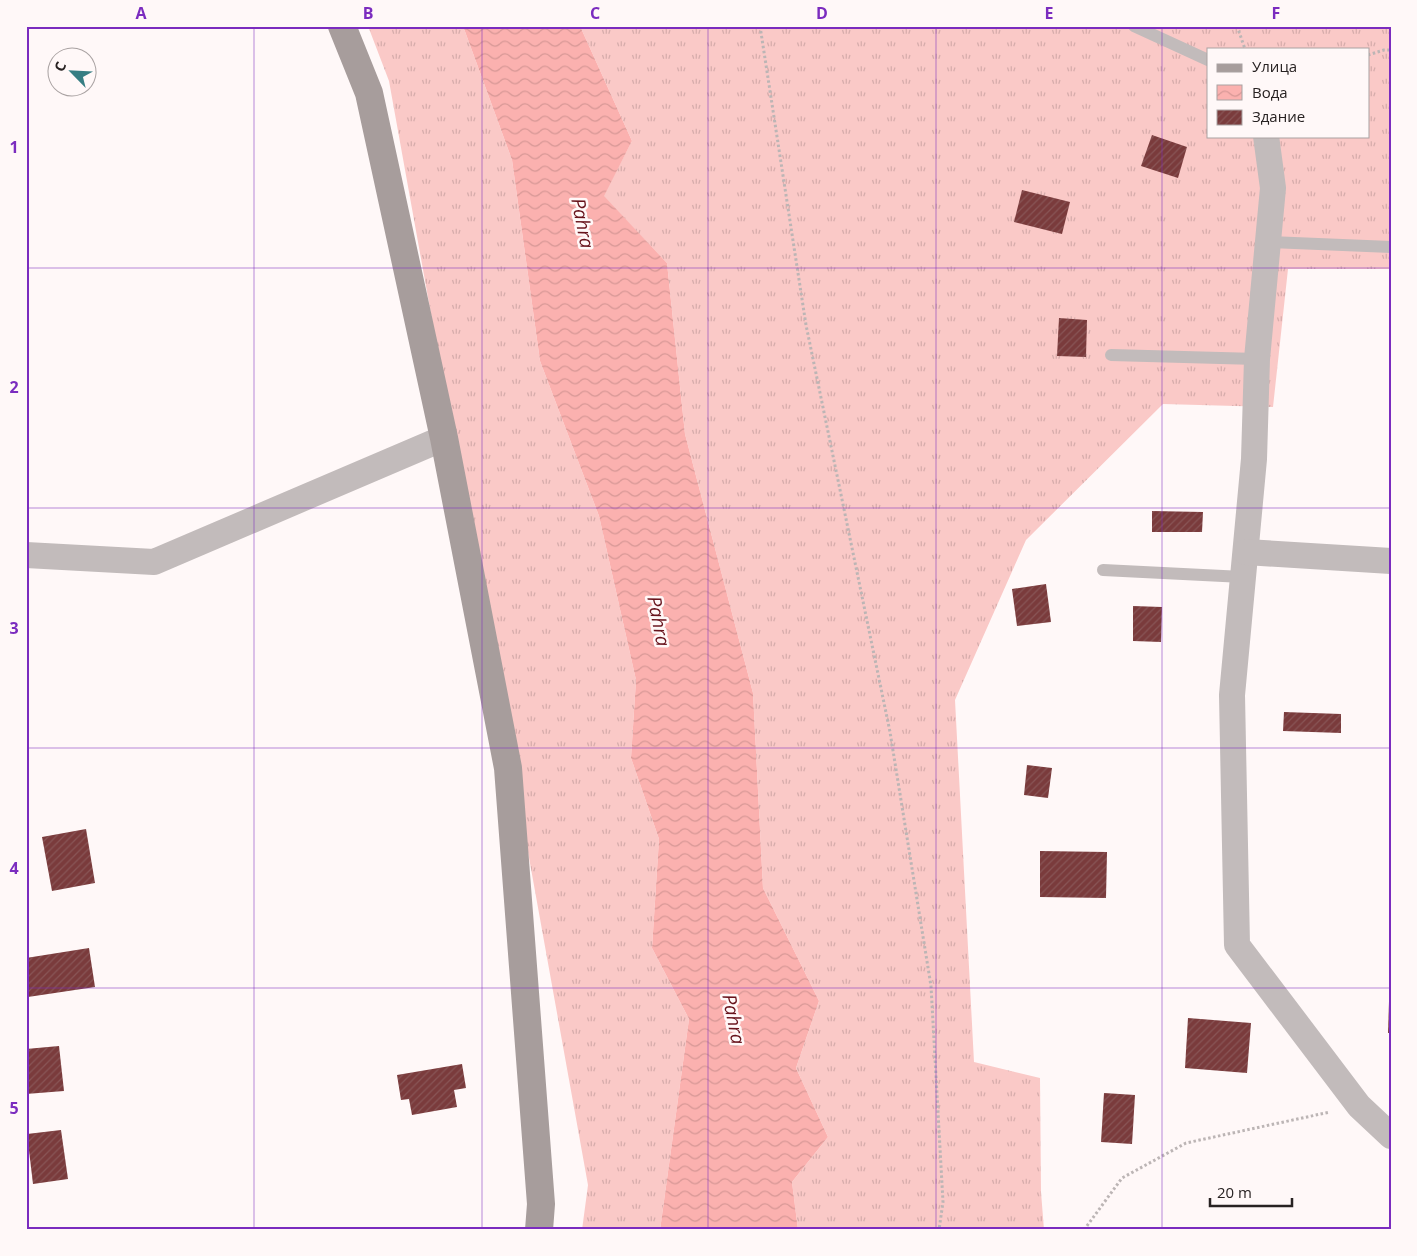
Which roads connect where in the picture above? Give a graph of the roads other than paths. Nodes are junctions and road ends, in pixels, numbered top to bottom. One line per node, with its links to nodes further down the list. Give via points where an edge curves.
1 (342, 26): 9 (street, via 369,93)
2 (1134, 26): 3 (lane)
3 (1207, 60)
4 (1266, 138): 5 (street, via 1273,188)
5 (1268, 242): 6 (lane); 8 (street)
6 (1391, 247)
7 (1111, 355): 8 (lane)
8 (1257, 359): 12 (street, via 1254,459)
9 (444, 438): 10 (street, via 154,562); 15 (street, via 508,768 541,1204)
10 (26, 555)
11 (1391, 561): 12 (street)
12 (1244, 565): 13 (lane); 14 (street, via 1232,695 1237,945 1359,1106)
13 (1103, 570)
14 (1391, 1136)
15 (539, 1230)

